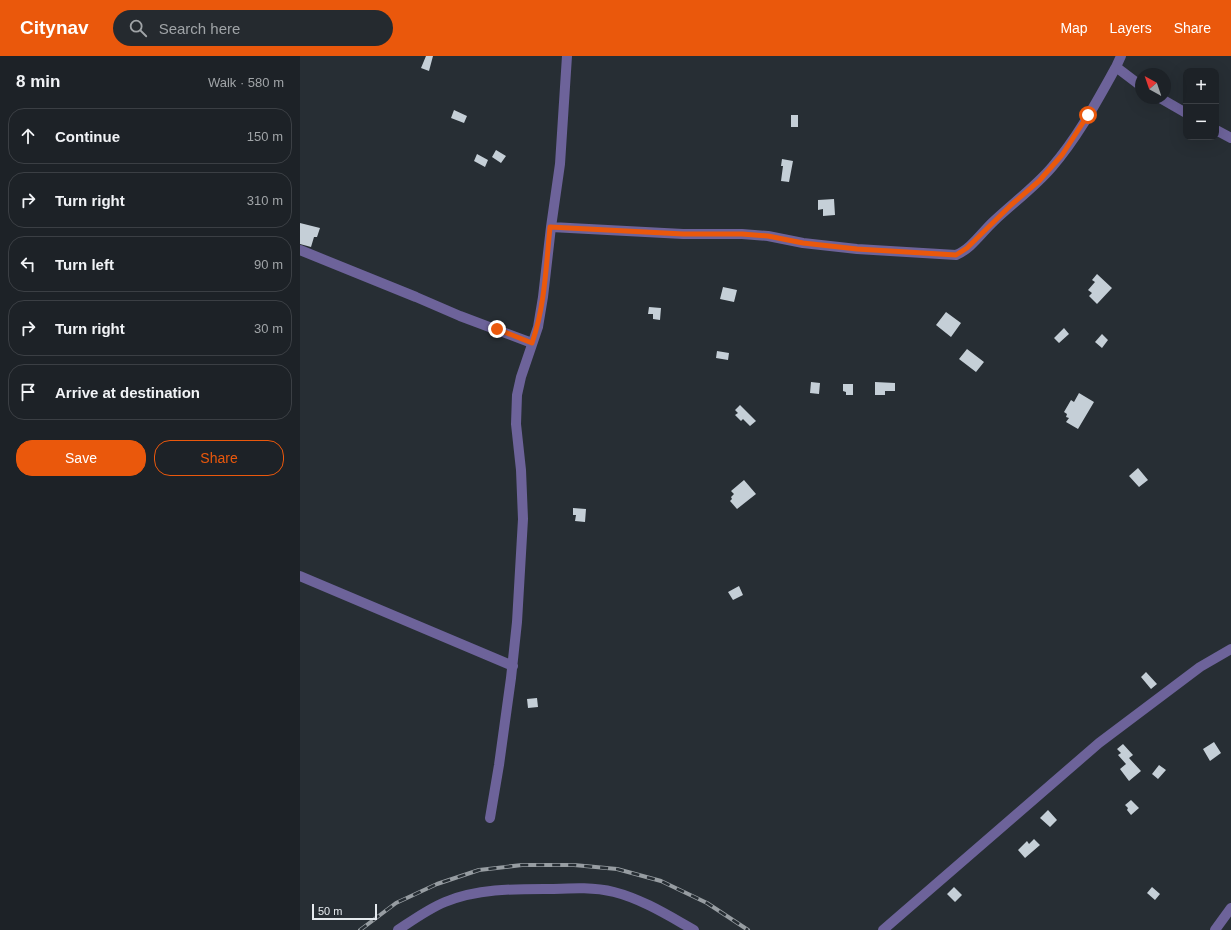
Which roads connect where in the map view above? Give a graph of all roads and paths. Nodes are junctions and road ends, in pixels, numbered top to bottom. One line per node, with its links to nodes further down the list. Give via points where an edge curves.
1 (567, 56): 9 (street, via 560,164)
2 (1121, 56): 3 (street)
3 (1116, 67): 4 (street); 9 (street, via 1088,115 1052,167 967,248 956,255 857,249 742,234 683,234)
4 (1135, 81)
5 (1170, 104): 6 (street)
6 (1183, 111)
7 (1219, 132): 8 (street)
8 (1231, 138)
9 (550, 227): 11 (street, via 543,297 538,327)
10 (300, 250): 11 (street)
11 (532, 343): 14 (street, via 520,377 517,395 516,424 523,519)
12 (300, 576): 14 (street)
13 (1231, 649): 19 (street, via 1200,667 1099,743)
14 (513, 666): 15 (street)
15 (490, 818)
16 (1231, 908): 20 (street)
17 (398, 930): 18 (street, via 445,902 482,892 500,889 584,888 615,892 630,897)
18 (694, 930)
19 (883, 930)
20 (1215, 930)

